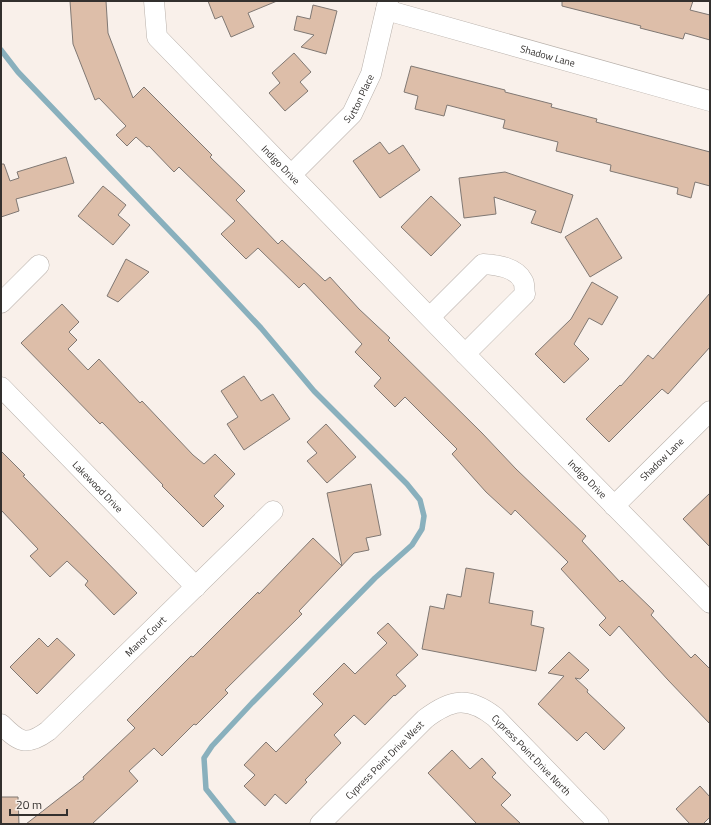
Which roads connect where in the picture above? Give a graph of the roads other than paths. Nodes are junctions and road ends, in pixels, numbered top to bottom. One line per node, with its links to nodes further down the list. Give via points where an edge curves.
1 (154, 1): 4 (street, Indigo Drive, via 157,37)
2 (387, 5): 3 (street, Shadow Lane); 4 (street, Sutton Place, via 371,74 352,114)
3 (710, 101)
4 (291, 175): 7 (street, Indigo Drive)
5 (38, 265): 6 (street)
6 (1, 303)
7 (430, 317): 8 (street, Indigo Drive); 8 (street, via 483,264 498,264 516,272 523,282 525,294)
8 (465, 354): 11 (street, Indigo Drive)
9 (1, 387): 13 (street, Lakewood Drive)
10 (710, 411): 11 (street, Shadow Lane)
11 (614, 506): 14 (street, Indigo Drive)
12 (273, 511): 13 (street, Manor Court)
13 (196, 587): 16 (street, Manor Court, via 48,731 26,742)
14 (710, 603)
15 (455, 702): 17 (street, Cypress Point Drive West, via 438,709 425,719); 18 (street, Cypress Point Drive North, via 483,708 494,717)
16 (5, 728)
17 (320, 824)
18 (599, 824)

